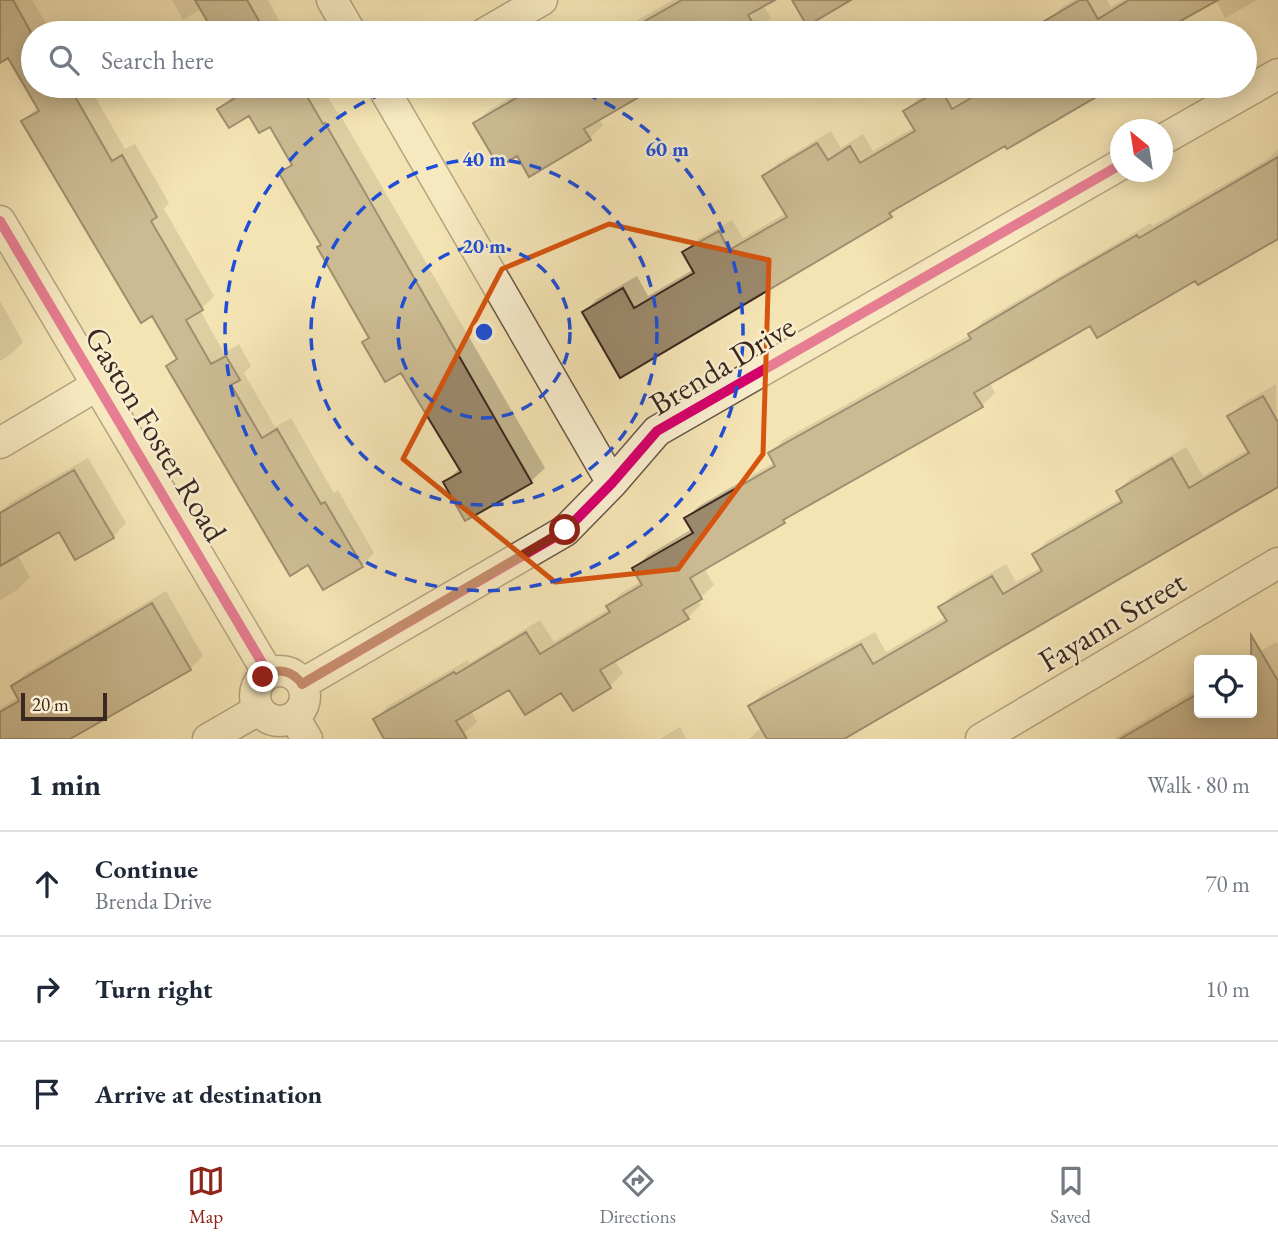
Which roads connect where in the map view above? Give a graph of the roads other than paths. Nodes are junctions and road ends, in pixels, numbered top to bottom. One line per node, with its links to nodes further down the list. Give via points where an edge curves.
1 (331, 0): 3 (street)
2 (542, 0): 4 (street)
3 (344, 21)
4 (506, 21)
5 (1278, 74): 6 (street)
6 (1257, 86)
7 (394, 98): 14 (street)
8 (1236, 98): 9 (street)
9 (1173, 134)
10 (1110, 170): 14 (street, Brenda Drive, via 657,431)
11 (0, 221): 12 (street, Gaston Foster Road)
12 (96, 386): 13 (street); 16 (street, Gaston Foster Road)
13 (0, 443)
14 (612, 483): 17 (street, Brenda Drive, via 565,530)
15 (1278, 563): 20 (street, Fayann Street)
16 (268, 673): 17 (street, via 286,671); 18 (street, via 254,691)
17 (302, 684): 19 (street)
18 (258, 710): 19 (street, via 270,719); 21 (street)
19 (300, 728)
20 (995, 736)
21 (208, 739)

